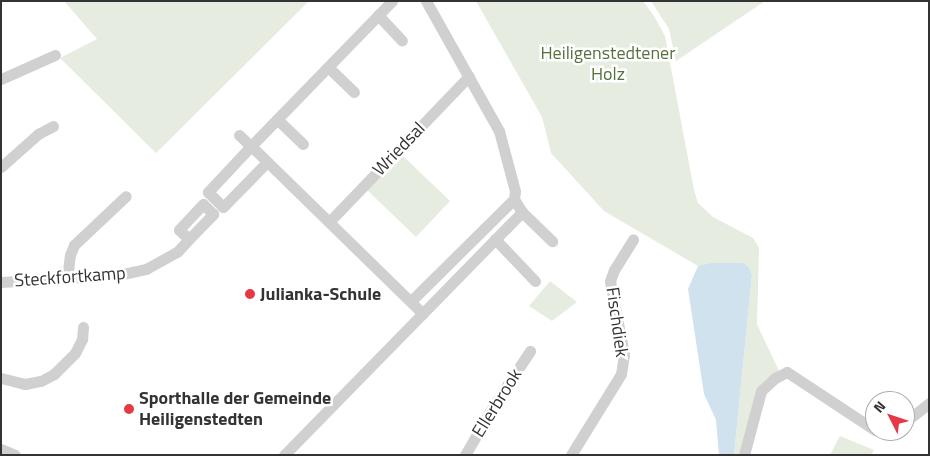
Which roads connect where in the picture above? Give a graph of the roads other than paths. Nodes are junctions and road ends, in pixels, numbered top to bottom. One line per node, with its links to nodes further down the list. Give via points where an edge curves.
1 (392, 1): 3 (street)
2 (426, 1): 7 (street)
3 (378, 15): 4 (street); 6 (street)
4 (402, 40)
5 (55, 55): 8 (street)
6 (328, 67): 9 (street); 10 (street)
7 (469, 76): 18 (street, via 499,131 515,190); 20 (street, Wriedsal)
8 (1, 79)
9 (354, 92)
10 (277, 119): 13 (street); 14 (street)
11 (53, 126): 16 (street, via 30,140)
12 (239, 135): 14 (street)
13 (303, 144)
14 (250, 146): 15 (street); 15 (street, via 208,192 223,207)
15 (267, 162): 20 (street)
16 (1, 167)
17 (126, 196): 25 (street, via 74,245)
18 (514, 199): 19 (street); 28 (street)
19 (522, 212): 21 (street); 24 (street)
20 (329, 222): 28 (street)
21 (495, 239): 26 (street); 29 (street)
22 (189, 240): 25 (street, Steckfortkamp, via 172,256 146,269)
23 (633, 240): 40 (street, Fischdiek, via 610,281 624,354 621,374)
24 (552, 241)
25 (67, 279): 27 (street, Steckfortkamp)
26 (535, 281)
27 (1, 282)
28 (411, 301): 29 (street)
29 (423, 314): 38 (street)
30 (83, 327): 32 (street, via 82,339 75,353 54,374 25,384)
31 (530, 351): 39 (street, Ellerbrook)
32 (1, 378)
33 (929, 403): 34 (street)
34 (915, 414)
35 (865, 422): 41 (street, via 787,372 761,391)
36 (1, 449): 37 (street)
37 (15, 455)
38 (284, 455)
39 (465, 455)
40 (571, 455)
41 (744, 455)

